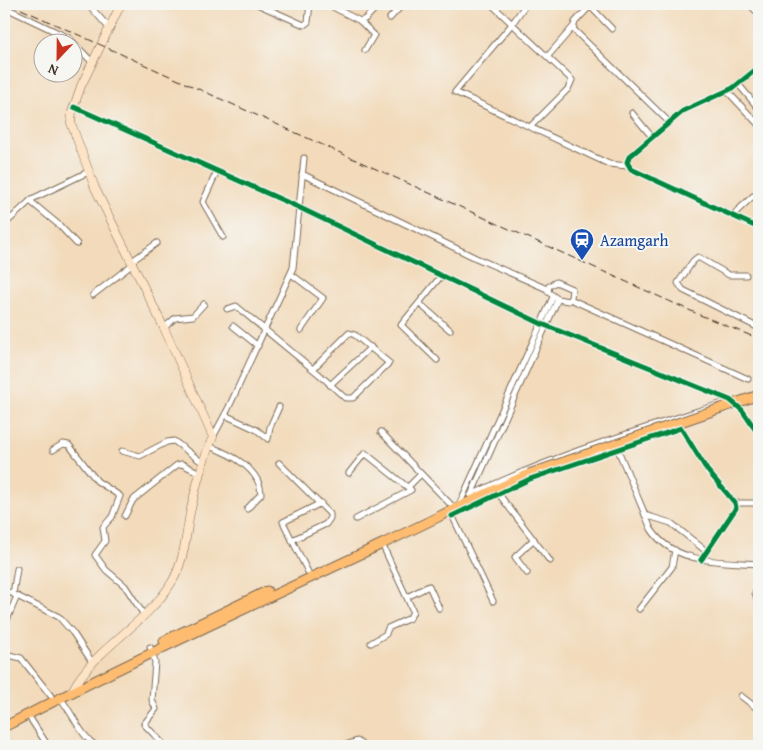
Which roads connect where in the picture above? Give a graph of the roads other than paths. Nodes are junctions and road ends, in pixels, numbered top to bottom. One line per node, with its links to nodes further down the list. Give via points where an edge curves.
1 (88, 4): 19 (street)
2 (121, 4): 19 (main road)
3 (257, 4): 4 (street, via 304,25 308,22)
4 (310, 4)
5 (327, 4): 15 (street)
6 (380, 4): 15 (street)
7 (403, 4): 14 (street)
8 (491, 4): 16 (street)
9 (526, 4): 16 (street)
10 (749, 4): 13 (street)
11 (591, 5): 17 (street); 18 (street)
12 (4, 6): 22 (street, via 69,38)
13 (759, 14)
14 (390, 18)
15 (360, 21): 20 (street, via 374,35)
16 (512, 24): 21 (street); 31 (street, via 455,92)
17 (573, 27): 21 (street); 29 (street)
18 (612, 29)
19 (110, 30): 22 (main road)
20 (365, 50)
21 (548, 56): 31 (street, via 572,84)
22 (93, 63): 26 (main road)
23 (759, 68): 24 (street)
24 (739, 85): 25 (street); 27 (street)
25 (727, 91): 29 (street, via 682,111); 30 (street)
26 (74, 107): 35 (street); 36 (main road, via 71,123)
27 (759, 109)
28 (632, 113): 32 (street)
29 (669, 122): 32 (street)
30 (759, 125)
31 (530, 127): 34 (street, via 609,164)
32 (652, 137): 34 (street, via 629,157)
33 (304, 158): 37 (street)
34 (628, 166): 41 (street)
35 (217, 171): 40 (street); 44 (street, via 203,202)
36 (88, 172): 39 (street); 47 (main road)
37 (302, 174): 40 (street); 51 (street)
38 (759, 199): 41 (street, via 752,196)
39 (30, 201): 42 (street); 46 (street)
40 (298, 207): 48 (street); 50 (street)
41 (733, 215): 43 (street)
42 (4, 225)
43 (759, 228)
44 (223, 237)
45 (157, 243): 47 (street)
46 (77, 244)
47 (132, 263): 52 (street); 60 (main road)
48 (291, 274): 62 (street, via 323,298); 64 (street)
49 (746, 275): 61 (street, via 729,275 698,258 678,283 683,290)
50 (441, 276): 56 (street); 58 (street)
51 (547, 289): 53 (street); 54 (street, via 556,282 568,287 573,293)
52 (92, 295)
53 (556, 298): 54 (street); 58 (street)
54 (570, 299): 69 (street)
55 (204, 304): 60 (street, via 193,316 175,318)
56 (420, 304): 63 (street); 67 (street, via 414,307 401,326)
57 (227, 309): 64 (street, via 236,306)
58 (544, 325): 72 (street); 89 (street); 94 (street)
59 (233, 326): 65 (street)
60 (164, 328): 77 (main road)
61 (759, 328)
62 (301, 330)
63 (450, 330)
64 (264, 331): 65 (street); 68 (street)
65 (258, 346): 74 (street)
66 (371, 347): 68 (street, via 349,333); 70 (street); 70 (street, via 389,363 353,398 345,398)
67 (437, 360)
68 (313, 369): 70 (street)
69 (748, 379)
70 (330, 385)
71 (759, 395): 89 (main road, bridge, via 529,474)
72 (730, 400): 76 (street, via 742,410); 89 (street, via 585,447 517,473)
73 (279, 406): 74 (street, via 268,439)
74 (225, 415): 77 (street)
75 (382, 432): 86 (street)
76 (759, 435)
77 (213, 437): 78 (main road)
78 (209, 446): 82 (main road); 93 (street, via 232,455 249,469 258,483 262,494)
79 (53, 450): 118 (street, via 63,444 69,445 97,481 120,496 112,517 103,527 106,541 95,555 106,570 122,581)
80 (618, 450): 88 (street); 90 (street, via 681,428 707,470); 95 (street)
81 (122, 451): 82 (street, via 140,456 174,441)
82 (203, 462): 85 (main road)
83 (279, 463): 91 (street)
84 (349, 472): 87 (street, via 365,454)
85 (200, 473): 96 (street, via 182,464 177,465 133,500); 118 (main road, via 176,573 166,591)
86 (421, 474): 87 (street); 94 (street)
87 (408, 487): 98 (street, via 411,490)
88 (498, 493): 94 (street); 99 (street)
89 (470, 498): 94 (main road)
90 (735, 502): 92 (street); 103 (street, via 733,514)
91 (321, 503): 100 (street, via 283,522); 100 (street, via 330,514 328,523)
92 (759, 503)
93 (247, 509)
94 (454, 510): 97 (main road); 114 (street)
95 (645, 515): 102 (street, via 655,534); 103 (street, via 672,522)
96 (124, 516)
97 (434, 517): 101 (main road); 108 (main road, via 417,521)
98 (356, 519)
99 (534, 539): 105 (street); 109 (street, via 515,557)
100 (292, 540): 108 (street)
101 (382, 544): 113 (street); 122 (main road)
102 (675, 550): 104 (street); 117 (street, via 672,567)
103 (706, 552): 104 (street)
104 (700, 560): 106 (street)
105 (550, 561)
106 (759, 564)
107 (17, 569): 112 (street)
108 (308, 572): 122 (main road)
109 (527, 573)
110 (759, 584): 115 (street, via 755,593)
111 (4, 594): 112 (street)
112 (14, 594): 119 (street); 123 (street, via 59,617)
113 (407, 597): 116 (street, via 429,586); 120 (street, via 413,611 411,616 388,628 386,634)
114 (493, 601)
115 (759, 603)
116 (440, 608)
117 (639, 610)
118 (144, 616): 123 (main road)
119 (4, 627)
120 (371, 643)
121 (4, 650): 126 (street, via 21,658)
122 (151, 650): 124 (main road); 133 (street, via 155,665 152,700 156,709 144,724)
123 (92, 662): 124 (main road)
124 (74, 687): 126 (main road)
125 (741, 696): 127 (street)
126 (56, 697): 128 (main road); 129 (main road); 132 (street, via 71,710 83,734)
127 (759, 710)
128 (28, 714): 130 (main road); 131 (street)
129 (4, 722)
130 (4, 727)
131 (48, 746)
132 (96, 746)
133 (165, 746)
134 (343, 746): 135 (street, via 357,741)
135 (364, 746)

